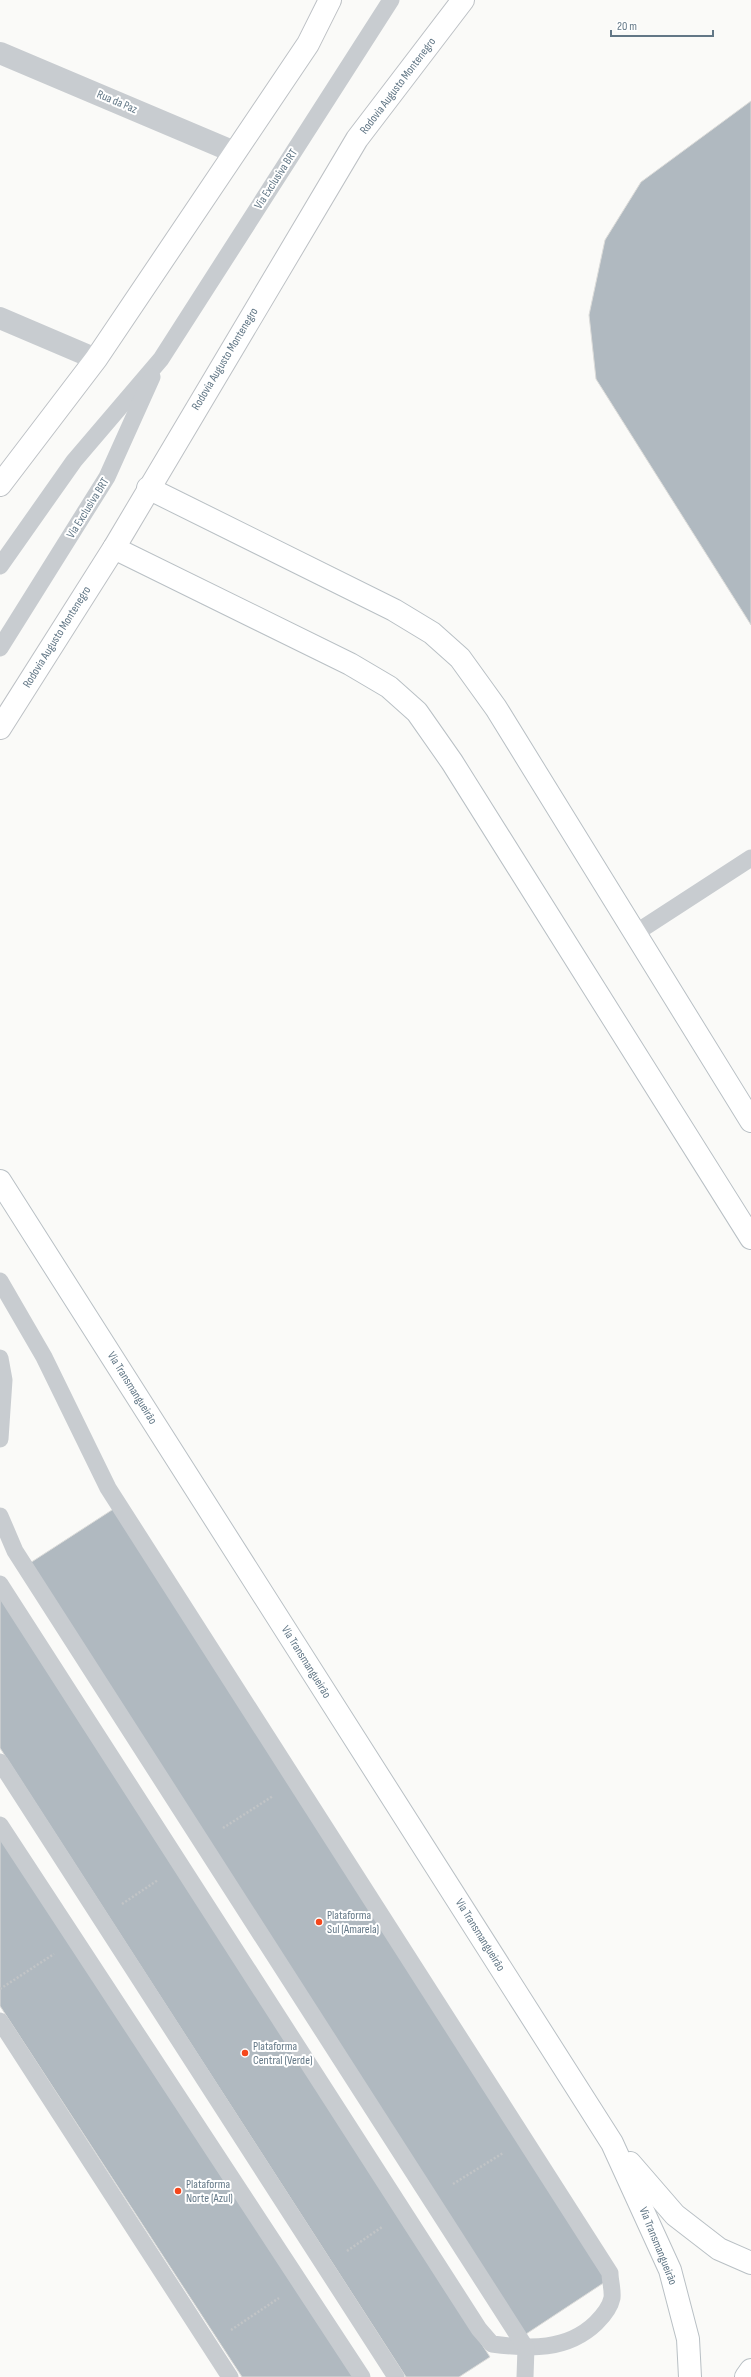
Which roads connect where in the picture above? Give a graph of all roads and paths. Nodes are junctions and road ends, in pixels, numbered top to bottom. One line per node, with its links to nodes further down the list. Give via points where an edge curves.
1 (330, 0): 5 (street, via 308,44)
2 (391, 0): 8 (lane, Via Exclusiva BRT)
3 (463, 0): 10 (street, Rodovia Augusto Montenegro, via 357,139)
4 (0, 52): 5 (street, Rua da Paz)
5 (234, 152): 7 (street)
6 (0, 318): 7 (street)
7 (96, 359): 9 (street)
8 (161, 359): 12 (lane, Via Exclusiva BRT, via 74,461); 13 (lane, Via Exclusiva BRT, via 107,477)
9 (0, 485)
10 (148, 488): 11 (street, Rodovia Augusto Montenegro); 16 (street, via 394,610 432,633 460,658 496,708)
11 (114, 548): 14 (street, Rodovia Augusto Montenegro); 19 (street, via 350,664 389,687 417,712 456,769)
12 (0, 566)
13 (0, 648)
14 (0, 728)
15 (751, 858): 16 (lane)
16 (634, 934): 17 (street)
17 (751, 1121)
18 (0, 1181): 34 (street, Via Transmangueirão)
19 (751, 1238)
20 (0, 1281): 42 (lane, via 44,1357 108,1488 610,2273 612,2298 605,2314 591,2328 570,2341)
21 (0, 1358): 22 (lane, via 4,1380)
22 (0, 1440)
23 (0, 1516): 42 (lane, via 15,1551)
24 (0, 1584): 42 (lane, via 479,2329 492,2344)
25 (0, 1762): 46 (lane)
26 (278, 1792): 28 (path)
27 (0, 1825): 45 (lane)
28 (217, 1832)
29 (164, 1875): 30 (path)
30 (119, 1906)
31 (57, 1952): 32 (path)
32 (0, 1989)
33 (0, 2021): 44 (lane)
34 (612, 2143): 39 (street, Via Transmangueirão, via 675,2215 719,2249); 48 (street, Via Transmangueirão, via 670,2270 688,2339)
35 (507, 2150): 36 (path)
36 (451, 2185)
37 (386, 2224): 38 (path)
38 (342, 2254)
39 (751, 2263)
40 (284, 2294): 41 (path)
41 (225, 2334)
42 (526, 2348): 47 (lane)
43 (751, 2370): 49 (street)
44 (230, 2377)
45 (362, 2377)
46 (396, 2377)
47 (525, 2377)
48 (690, 2377)
49 (746, 2377)

